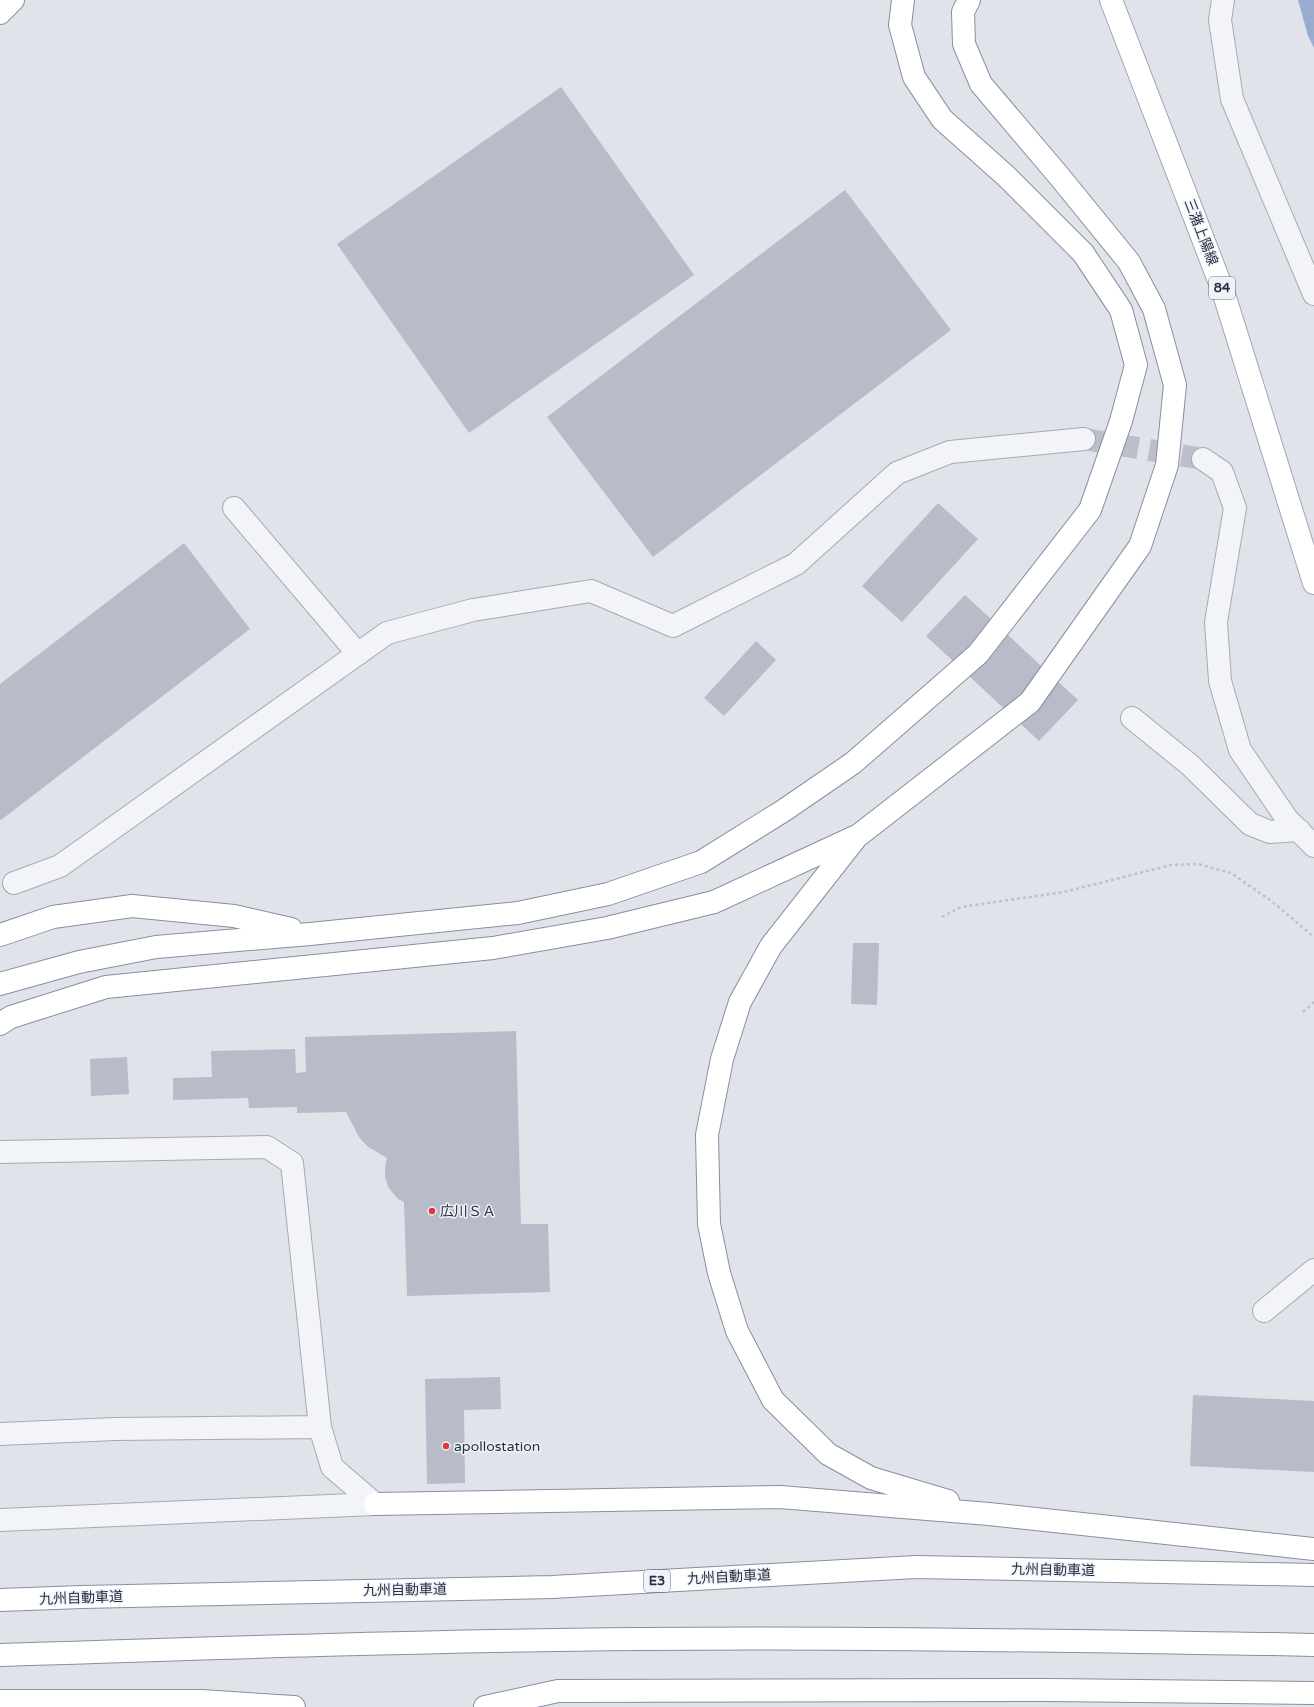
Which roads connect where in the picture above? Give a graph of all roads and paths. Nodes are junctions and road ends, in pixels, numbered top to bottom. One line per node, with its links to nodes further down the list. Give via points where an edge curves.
1 (13, 0): 6 (main road)
2 (903, 0): 19 (main road, via 900,25 914,77 942,119 1006,176 1083,253 1121,310 1136,365 1121,421 1090,510 978,654 853,763 783,811 701,862 608,894 518,913)
3 (969, 0): 15 (main road, via 963,12 964,44 981,84 1129,262 1154,309 1174,385 1167,465 1140,546 1030,702)
4 (1111, 0): 11 (main road, 三潴上陽線 / 84, via 1223,291)
5 (1223, 0): 7 (street, via 1220,20 1232,99)
6 (0, 12)
7 (1314, 294)
8 (1084, 439): 12 (street, via 950,452 897,473 796,564 673,626 591,591 473,610 387,633)
9 (1203, 459): 14 (street, via 1222,472 1235,508 1216,622 1220,681 1240,750 1287,819)
10 (234, 508): 12 (street)
11 (1314, 584)
12 (358, 654): 17 (street, via 60,866)
13 (1132, 718): 14 (street, via 1190,765 1250,824 1270,832)
14 (1298, 830): 16 (street)
15 (859, 835): 25 (main road, via 714,902 607,928 493,948 106,987 11,1017); 32 (main road, via 771,946 740,1002 722,1059 707,1135 709,1224 718,1274 737,1331 773,1400 828,1454 871,1478)
16 (1314, 846)
17 (14, 883)
18 (942, 917): 21 (path, via 961,906 1064,892 1171,865 1198,864 1231,873 1270,900)
19 (310, 934): 20 (main road, via 234,916 132,906 53,917); 22 (main road, via 156,946 79,962)
20 (0, 935)
21 (1314, 937)
22 (0, 984)
23 (1314, 1002): 24 (path)
24 (1302, 1012)
25 (0, 1024)
26 (0, 1152): 29 (street, via 267,1147 292,1163)
27 (1314, 1270): 28 (street)
28 (1264, 1311)
29 (320, 1427): 30 (street, via 115,1429); 31 (street, via 332,1467)
30 (0, 1434)
31 (375, 1504): 32 (main road, via 780,1497); 33 (street)
32 (989, 1514): 34 (main road)
33 (0, 1520)
34 (1314, 1549)
35 (1314, 1575): 36 (main road, 九州自動車道 / E3, via 916,1567 552,1587)
36 (0, 1600)
37 (1314, 1645): 38 (main road, via 640,1639 296,1645)
38 (0, 1655)
39 (1314, 1693): 43 (main road, via 558,1691)
40 (0, 1702): 41 (main road); 42 (main road, via 201,1701)
41 (14, 1707)
42 (294, 1707)
43 (485, 1707)

